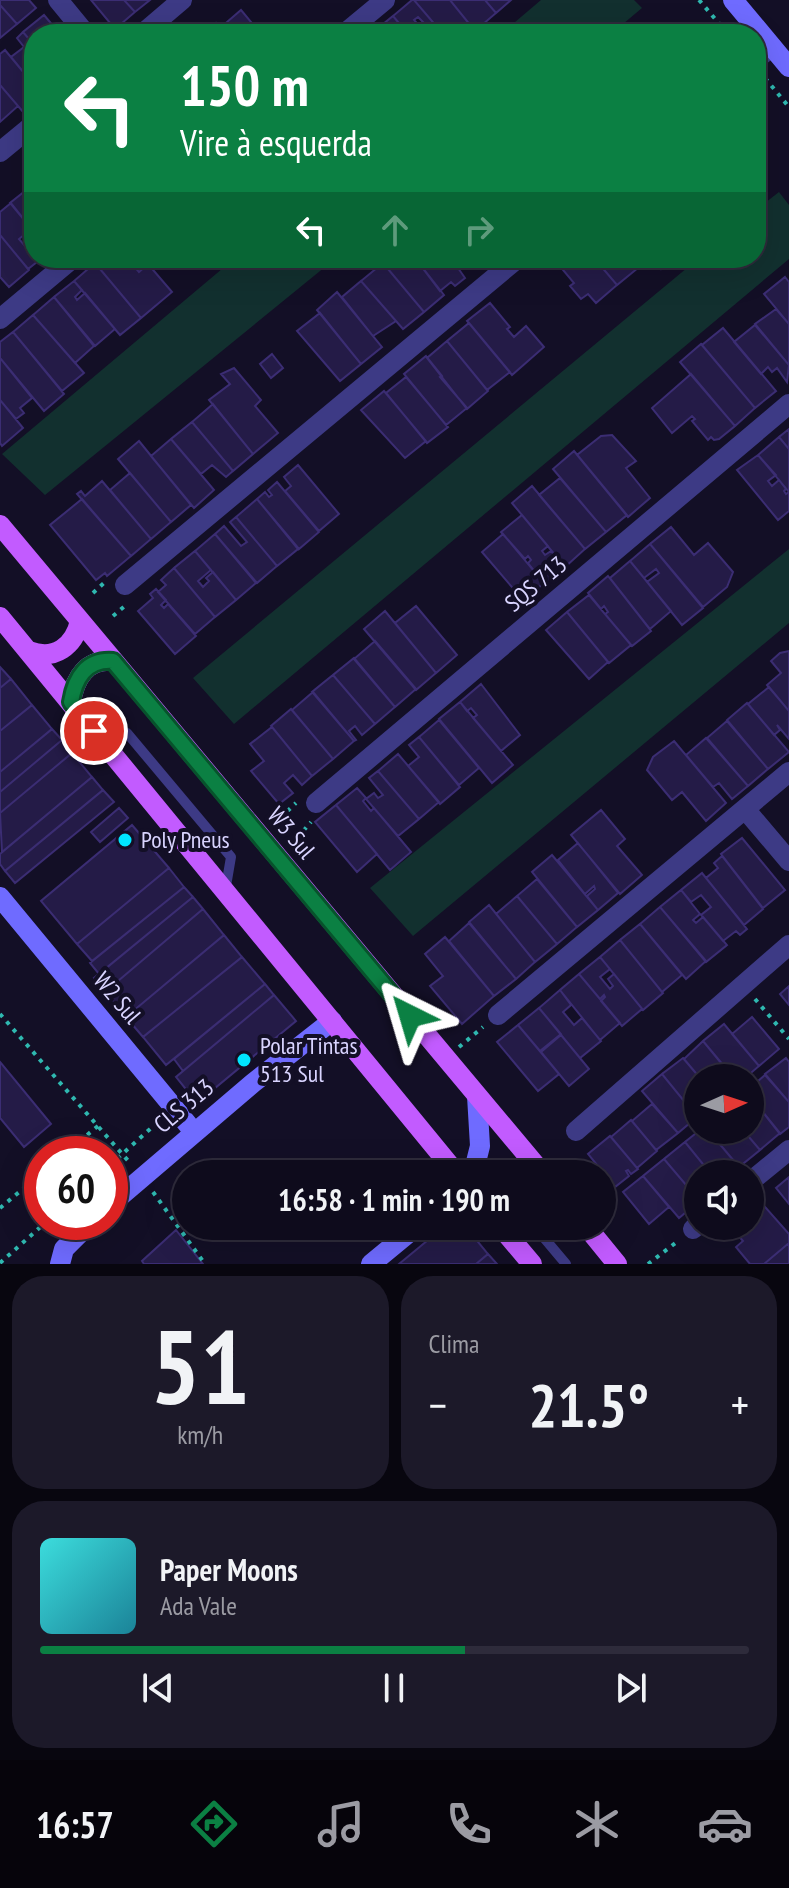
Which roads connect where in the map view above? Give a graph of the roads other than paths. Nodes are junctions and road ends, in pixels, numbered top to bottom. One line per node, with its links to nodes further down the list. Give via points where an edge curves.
1 (58, 0): 5 (street)
2 (182, 0): 6 (street)
3 (385, 0): 7 (street)
4 (733, 0): 8 (street)
5 (78, 24)
6 (154, 24)
7 (356, 24)
8 (745, 24)
9 (766, 61): 10 (street)
10 (789, 67)
11 (24, 132): 12 (street)
12 (0, 152)
13 (61, 268): 15 (street)
14 (506, 268): 18 (street)
15 (0, 319)
16 (789, 404): 25 (street, SQS 713)
17 (0, 525): 20 (main road, W3 Sul)
18 (125, 585)
19 (0, 617): 21 (main road)
20 (80, 621): 21 (main road, via 74,640 59,652); 22 (main road, W3 Sul)
21 (29, 651): 23 (main road)
22 (113, 661): 23 (main road, via 89,666); 32 (main road, W3 Sul)
23 (71, 702): 31 (main road)
24 (789, 772): 26 (street)
25 (316, 803)
26 (745, 809): 27 (street); 30 (street)
27 (789, 861)
28 (0, 897): 34 (street, W2 Sul)
29 (789, 945): 33 (street)
30 (498, 1015)
31 (332, 1021): 34 (street, CLS 313); 36 (main road)
32 (477, 1096): 37 (street); 38 (main road, W3 Sul)
33 (576, 1131)
34 (194, 1132): 40 (street, CLS 313)
35 (789, 1150): 39 (street)
36 (446, 1160)
37 (476, 1160)
38 (531, 1160)
39 (764, 1171)
40 (128, 1189)
41 (73, 1240): 46 (street)
42 (400, 1240): 47 (street)
43 (512, 1240): 48 (main road)
44 (546, 1240): 49 (lane)
45 (597, 1240): 50 (main road)
46 (60, 1264)
47 (371, 1264)
48 (532, 1264)
49 (566, 1264)
50 (617, 1264)

